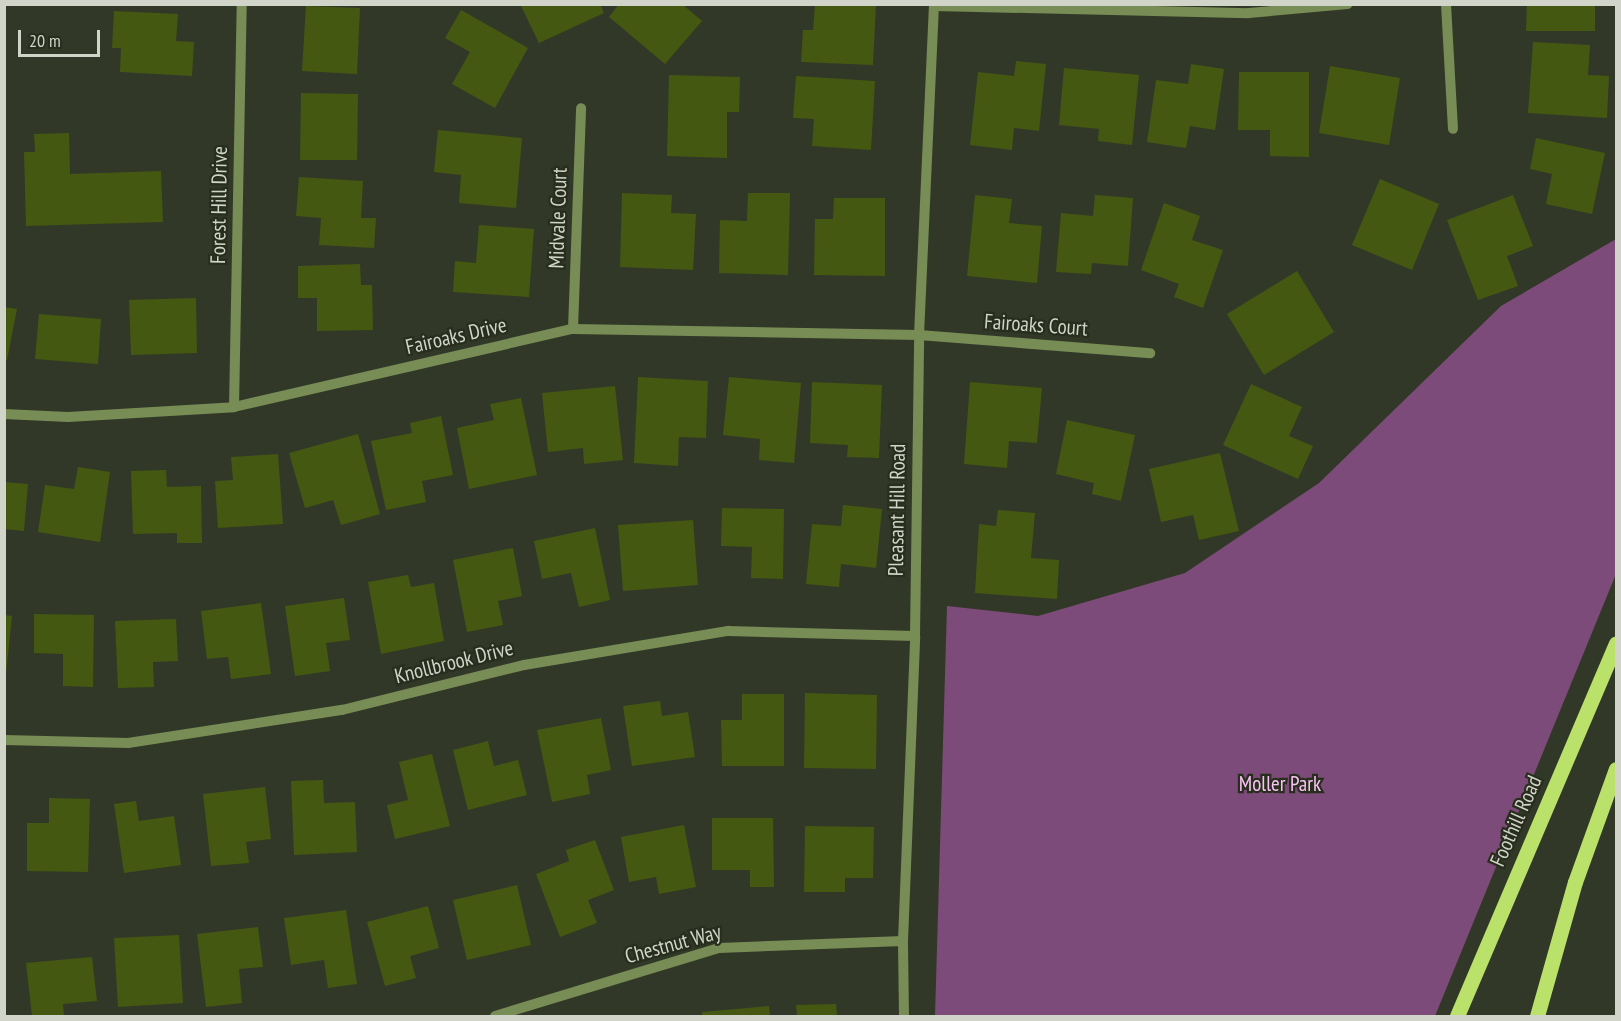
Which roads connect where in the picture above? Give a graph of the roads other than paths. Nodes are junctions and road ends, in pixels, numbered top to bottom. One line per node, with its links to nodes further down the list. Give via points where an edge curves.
1 (242, 4): 10 (street, Forest Hill Drive)
2 (1348, 4): 4 (street, via 1249,13)
3 (1446, 4): 6 (street)
4 (934, 5): 8 (street, Pleasant Hill Road)
5 (581, 108): 7 (street, Midvale Court)
6 (1453, 129)
7 (573, 329): 8 (street, Fairoaks Drive); 10 (street, Fairoaks Drive)
8 (919, 335): 9 (street, Fairoaks Court); 12 (street, Pleasant Hill Road)
9 (1150, 353)
10 (234, 407): 11 (street, Fairoaks Drive, via 68,417)
11 (4, 414)
12 (915, 636): 14 (street, Knollbrook Drive, via 728,631 524,665 342,710 128,743); 16 (street, Pleasant Hill Road)
13 (1617, 644): 19 (main road, Foothill Road)
14 (4, 740)
15 (1617, 769): 20 (main road, via 1575,882)
16 (903, 941): 17 (street, Chestnut Way, via 719,948); 18 (street, Pleasant Hill Road)
17 (495, 1017)
18 (904, 1017)
19 (1457, 1017)
20 (1537, 1017)

